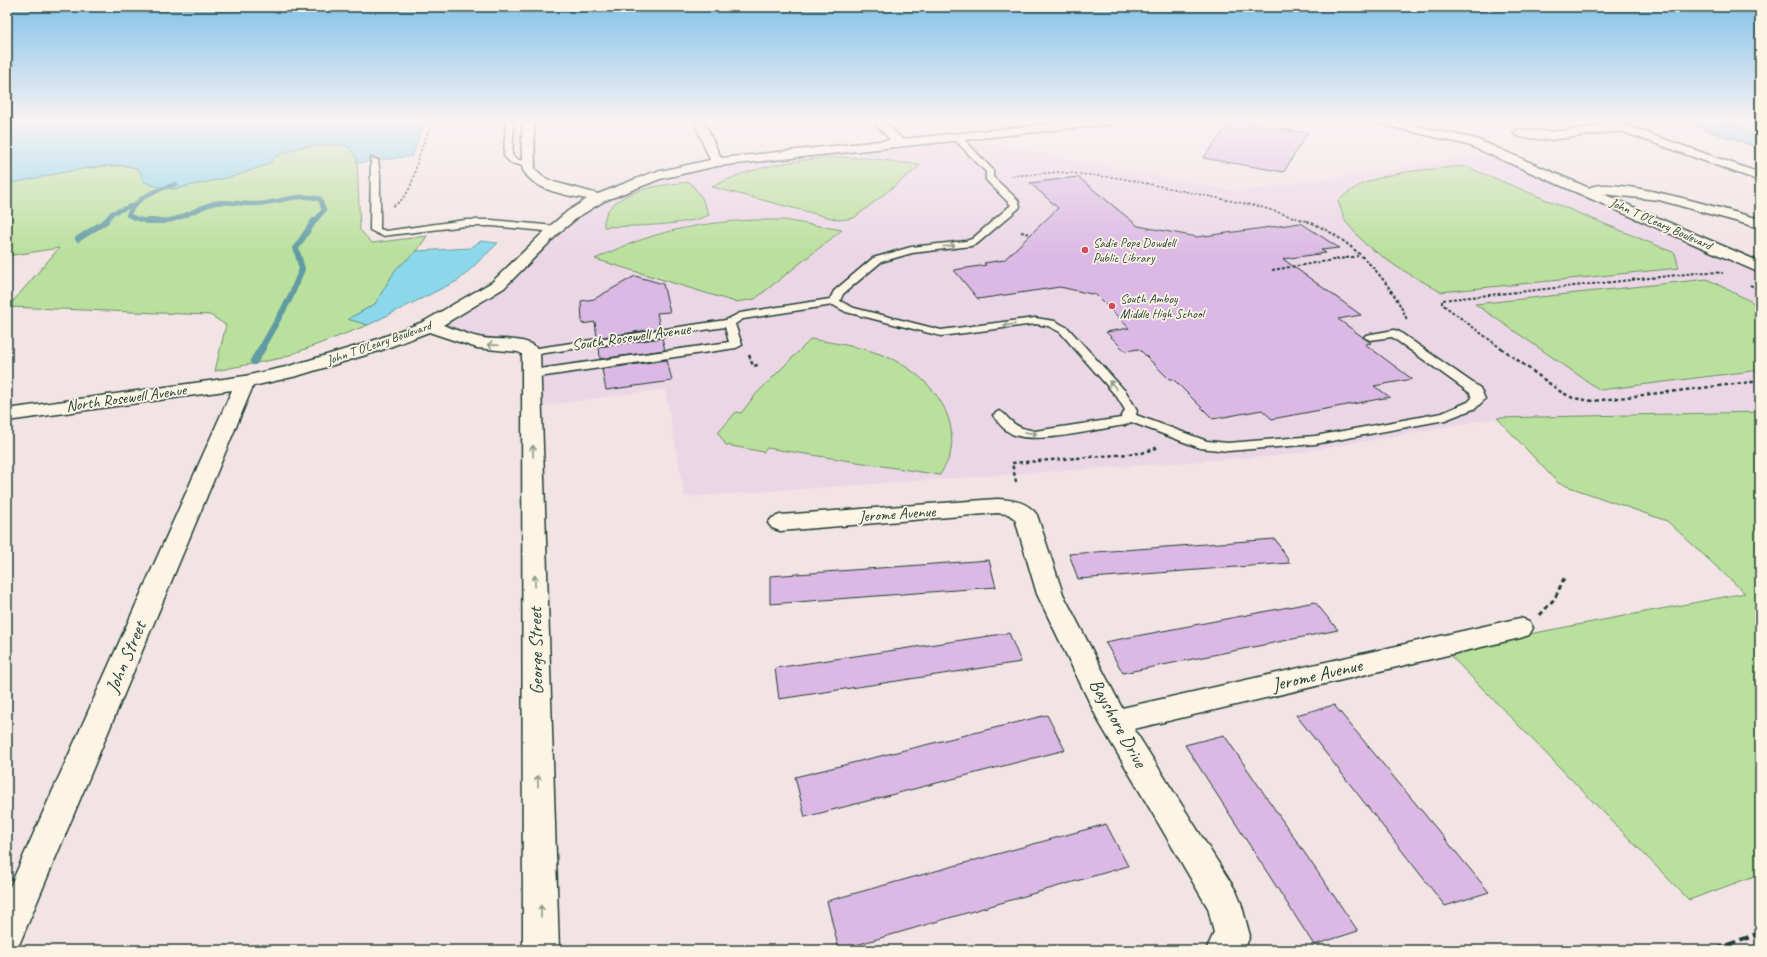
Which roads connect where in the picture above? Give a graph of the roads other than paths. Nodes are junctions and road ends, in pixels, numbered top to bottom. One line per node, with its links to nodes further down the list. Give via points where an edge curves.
1 (375, 166): 11 (lane, via 375,230 385,234 465,223)
2 (529, 166): 9 (street, via 532,176 542,182)
3 (701, 166): 9 (street, John T O'Leary Boulevard, via 656,176)
4 (984, 166): 13 (lane, one-way to 4, via 838,293 877,260 910,250 968,244 1016,206 1015,202 990,179 990,172)
5 (1528, 166): 8 (street, John T O'Leary Boulevard)
6 (1729, 166): 7 (street)
7 (1760, 177)
8 (1586, 190): 10 (street, via 1642,193); 12 (street, John T O'Leary Boulevard)
9 (599, 198): 11 (street, John T O'Leary Boulevard)
10 (1760, 224)
11 (555, 229): 15 (street, John T O'Leary Boulevard, via 498,286)
12 (1760, 268)
13 (834, 302): 14 (lane, South Rosewell Avenue, via 740,316); 21 (lane, one-way to 13, via 1131,410 1122,395 1064,330 1051,323 1035,321 941,333 864,314)
14 (729, 323): 17 (lane, South Rosewell Avenue); 17 (lane, via 736,345)
15 (429, 326): 17 (street, South Rosewell Avenue, one-way to 15, via 522,347 477,344); 18 (street, John T O'Leary Boulevard, via 338,358)
16 (1370, 337): 21 (lane, via 1394,333 1476,391 1479,398 1472,405 1444,416 1315,440 1228,447 1205,445)
17 (532, 363): 28 (street, George Street, one-way to 17)
18 (245, 382): 19 (street, North Rosewell Avenue); 26 (street, John Street)
19 (7, 415)
20 (999, 415): 21 (lane, one-way to 21, via 1006,424 1017,431 1035,435 1121,422)
21 (1129, 418)
22 (1015, 494): 23 (street, Jerome Avenue, via 997,506); 25 (street, Bayshore Drive, via 1025,515 1050,594)
23 (780, 523)
24 (1520, 628): 25 (street, Jerome Avenue)
25 (1114, 722): 27 (street, Bayshore Drive, via 1224,903)
26 (7, 933)
27 (1228, 943)
28 (541, 950)

